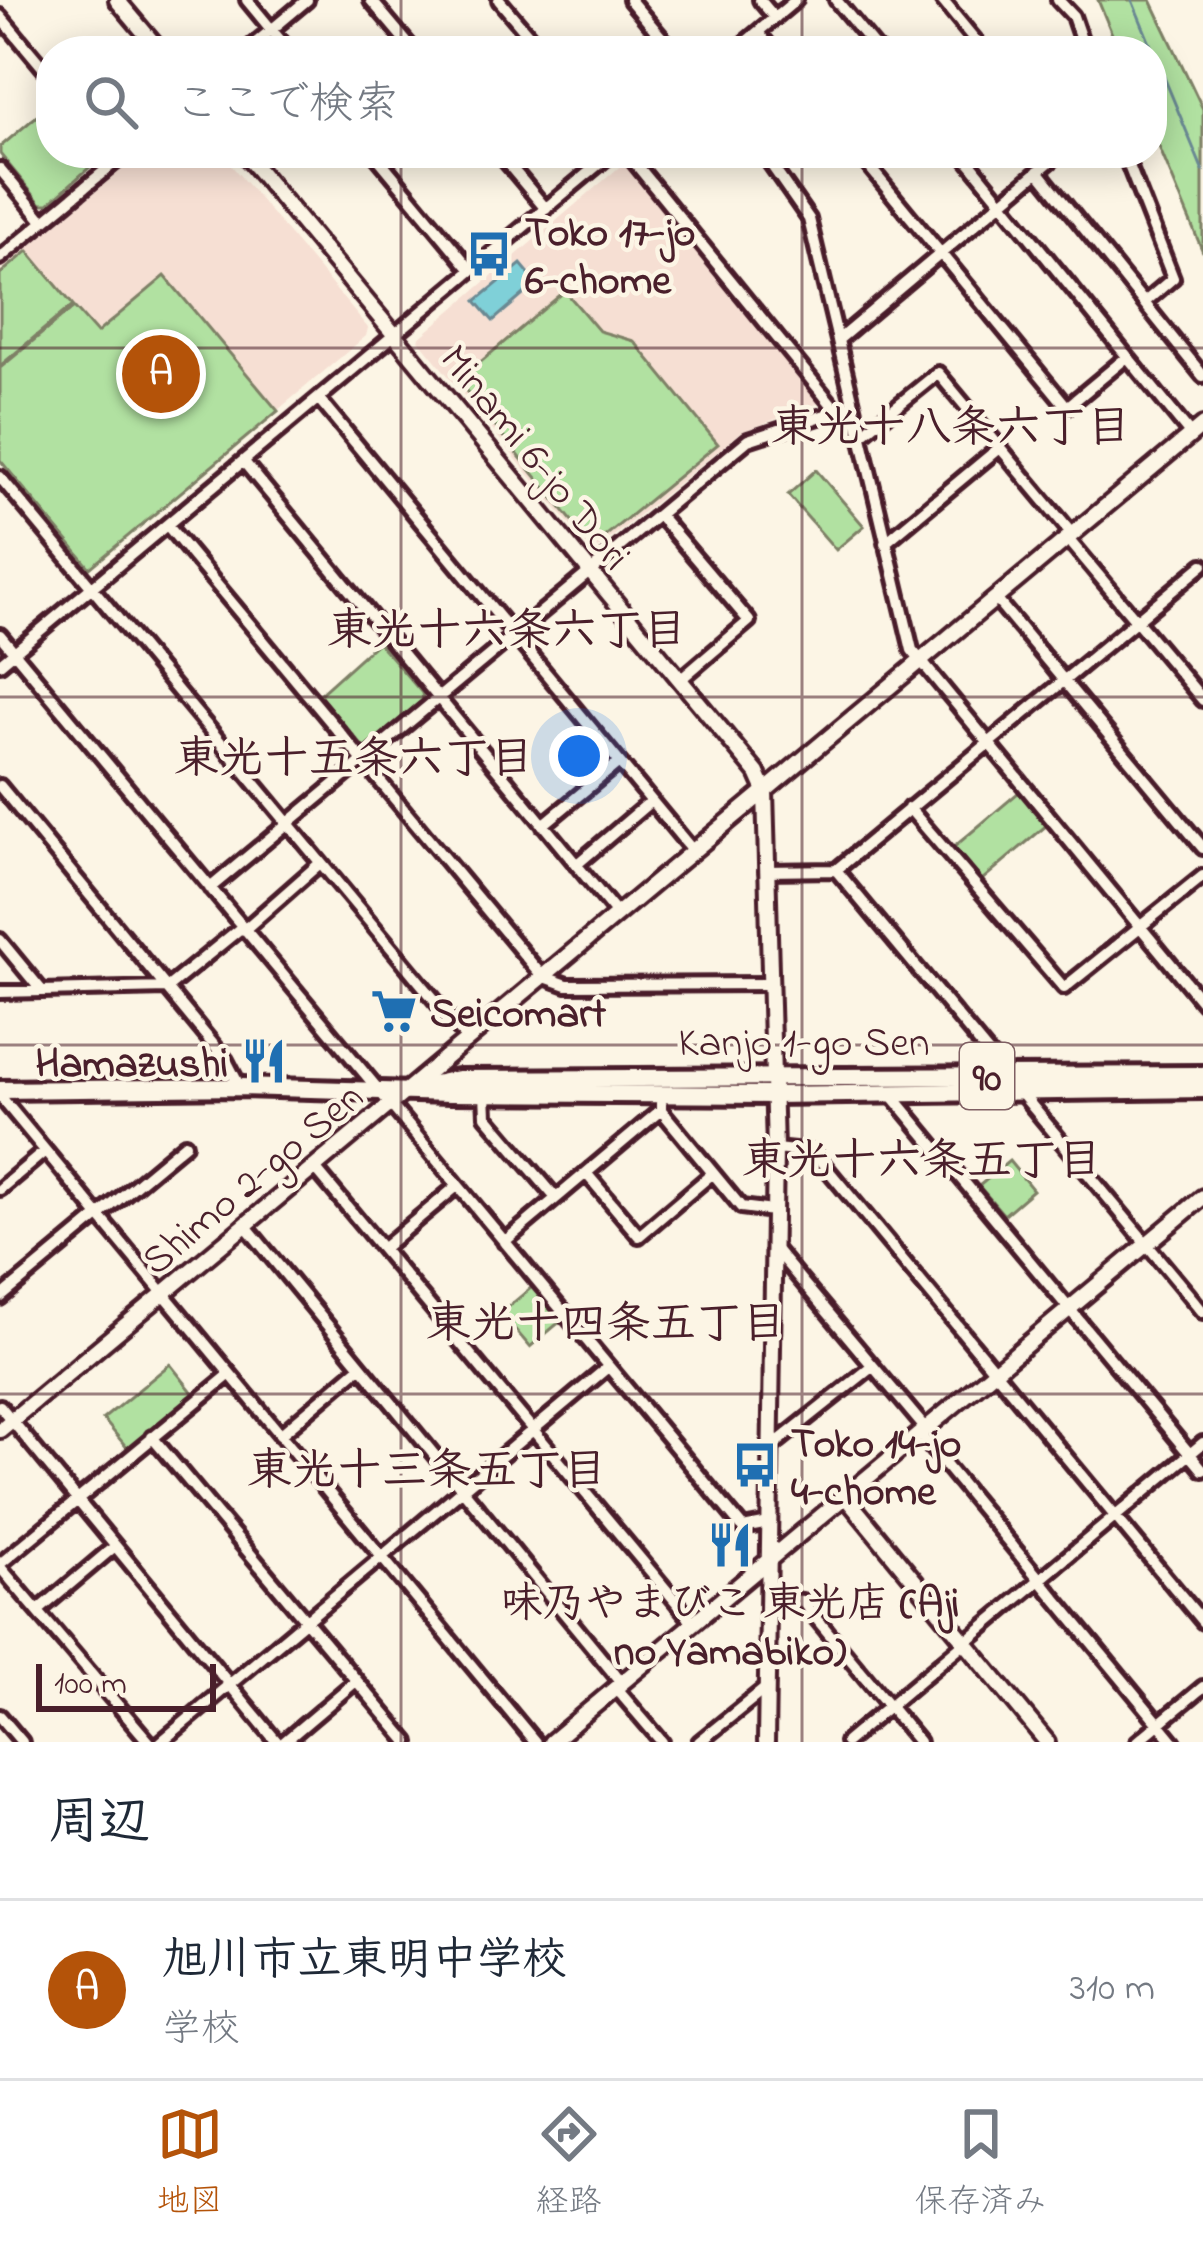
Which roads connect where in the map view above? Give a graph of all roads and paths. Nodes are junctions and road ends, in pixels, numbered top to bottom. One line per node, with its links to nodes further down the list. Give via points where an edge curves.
1 (117, 0): 16 (street)
2 (247, 0): 14 (street)
3 (307, 0): 14 (street)
4 (371, 0): 19 (street)
5 (500, 0): 20 (street)
6 (630, 0): 21 (street)
7 (760, 0): 13 (street)
8 (796, 0): 13 (street)
9 (836, 0): 24 (street)
10 (942, 0): 25 (street)
11 (1058, 0): 26 (street)
12 (0, 16): 27 (street)
13 (775, 18): 15 (street)
14 (272, 30): 17 (street); 18 (street)
15 (758, 32): 22 (street); 23 (street)
16 (147, 36)
17 (265, 36)
18 (277, 36)
19 (401, 36)
20 (530, 36)
21 (660, 36)
22 (753, 36)
23 (761, 36)
24 (866, 36)
25 (972, 36)
26 (1079, 36)
27 (36, 59)
28 (105, 168): 43 (street)
29 (256, 168): 48 (street, Minami 6-jo Dori)
30 (386, 168): 46 (street)
31 (512, 168): 42 (street)
32 (594, 168): 42 (street)
33 (639, 168): 54 (street)
34 (773, 168): 49 (street, via 809,219)
35 (869, 168): 44 (street)
36 (974, 168): 41 (street)
37 (1042, 168): 40 (street)
38 (1130, 168): 47 (street, via 1173,278)
39 (0, 169): 43 (street)
40 (1038, 171): 41 (street); 47 (street)
41 (1002, 202): 44 (street); 50 (street)
42 (546, 208): 46 (street)
43 (43, 221): 45 (street)
44 (941, 254): 49 (street); 50 (street, via 1067,406)
45 (0, 258)
46 (471, 270): 48 (street)
47 (1144, 302): 51 (street)
48 (394, 334): 52 (street); 65 (street, Minami 6-jo Dori)
49 (838, 340): 53 (street)
50 (1127, 358): 55 (street)
51 (1203, 376)
52 (319, 399): 58 (street); 70 (street)
53 (853, 406): 54 (street); 56 (street)
54 (837, 411): 60 (street, via 748,440)
55 (1197, 430): 62 (street, Shimo 2-go Sen)
56 (860, 436): 57 (street, via 938,373); 63 (street)
57 (999, 448): 62 (street); 63 (street)
58 (244, 462): 61 (street); 76 (street)
59 (0, 477): 66 (street)
60 (659, 515): 65 (street); 74 (street, via 749,621)
61 (167, 525): 66 (street); 79 (street)
62 (1070, 537): 67 (street, Shimo 2-go Sen); 68 (street)
63 (886, 543): 72 (street)
64 (1203, 565): 68 (street)
65 (590, 572): 70 (street); 74 (street, Minami 6-jo Dori)
66 (92, 588): 71 (street); 85 (street)
67 (995, 599): 72 (street, Shimo 2-go Sen); 75 (street)
68 (1136, 620): 75 (street); 77 (street)
69 (0, 635): 71 (street)
70 (514, 635): 76 (street); 80 (street)
71 (14, 652): 73 (street); 94 (street)
72 (919, 662): 78 (street); 82 (street, Shimo 2-go Sen)
73 (0, 664)
74 (680, 680): 82 (street, Minami 6-jo Dori)
75 (1063, 680): 78 (street); 87 (street)
76 (438, 698): 79 (street); 86 (street)
77 (1203, 700)
78 (989, 742): 84 (street); 97 (street)
79 (364, 761): 85 (street); 99 (street)
80 (619, 762): 83 (street); 86 (street)
81 (0, 786): 101 (street)
82 (765, 791): 88 (street, Shimo 2-go Sen); 92 (street)
83 (651, 801): 88 (street); 90 (street)
84 (909, 808): 91 (street); 97 (street, via 1064,988)
85 (287, 824): 89 (street); 94 (street)
86 (543, 825): 90 (street)
87 (1203, 848)
88 (693, 851): 95 (street, Shimo 2-go Sen)
89 (320, 864): 96 (street); 105 (street)
90 (576, 865): 95 (street)
91 (836, 870): 92 (street); 107 (street)
92 (766, 871): 100 (street)
93 (1203, 875): 97 (street)
94 (209, 888): 96 (street)
95 (616, 914): 99 (street, Shimo 2-go Sen)
96 (243, 928): 101 (street); 111 (street)
97 (1141, 928): 104 (street)
98 (0, 940): 102 (street)
99 (542, 976): 100 (street, via 567,985); 105 (street, Shimo 2-go Sen)
100 (769, 984): 109 (street)
101 (167, 988): 102 (street); 110 (street)
102 (42, 991): 103 (street)
103 (0, 992)
104 (1203, 1003)
105 (468, 1040): 113 (street, Shimo 2-go Sen)
106 (1203, 1075): 107 (main road, Kanjo 1-go Sen / 90)
107 (1009, 1076): 108 (main road, Kanjo 1-go Sen / 90); 114 (street)
108 (890, 1085): 109 (main road, Kanjo 1-go Sen / 90); 114 (main road, Kanjo 1-go Sen / 90); 138 (street)
109 (772, 1086): 117 (main road, Kanjo 1-go Sen / 90); 120 (street)
110 (240, 1087): 111 (main road, Kanjo 1-go Sen / 90); 115 (main road, Kanjo 1-go Sen / 90)
111 (375, 1089): 113 (main road, Kanjo 1-go Sen / 90); 118 (street)
112 (1203, 1089): 114 (main road, Kanjo 1-go Sen / 90)
113 (405, 1090): 116 (main road, Kanjo 1-go Sen / 90); 117 (main road, Kanjo 1-go Sen / 90, via 458,1079); 118 (street, Shimo 2-go Sen)
114 (1022, 1092): 133 (street)
115 (0, 1093): 121 (street)
116 (485, 1093): 117 (main road, Kanjo 1-go Sen / 90); 128 (street, via 486,1116)
117 (661, 1093): 123 (street); 124 (street)
118 (388, 1105): 122 (street, Shimo 2-go Sen); 125 (street)
119 (184, 1144): 130 (street)
120 (775, 1149): 129 (street); 143 (street, via 814,1154)
121 (45, 1151): 126 (street); 130 (street)
122 (314, 1167): 131 (street, Shimo 2-go Sen); 135 (street)
123 (586, 1173): 124 (street, via 638,1236); 128 (street)
124 (713, 1173): 129 (street, via 741,1207)
125 (458, 1186): 132 (street); 135 (street)
126 (0, 1189)
127 (1203, 1196): 133 (street)
128 (556, 1198): 132 (street)
129 (773, 1211): 134 (street)
130 (98, 1216): 136 (street); 137 (street)
131 (245, 1225): 136 (street, Shimo 2-go Sen); 140 (street)
132 (504, 1242): 142 (street)
133 (1147, 1244): 138 (street); 139 (street)
134 (772, 1246): 141 (street); 152 (street)
135 (382, 1248): 147 (street)
136 (162, 1295): 144 (street); 146 (street, Shimo 2-go Sen)
137 (0, 1298)
138 (1071, 1307): 143 (street); 153 (street)
139 (1203, 1312)
140 (362, 1366): 149 (street); 155 (street)
141 (873, 1366): 148 (street); 152 (street)
142 (608, 1367): 147 (street); 159 (street, via 743,1528)
143 (995, 1370): 148 (street); 158 (street)
144 (229, 1376): 149 (street); 150 (street)
145 (0, 1406): 146 (street)
146 (6, 1425): 157 (street)
147 (534, 1431): 155 (street); 168 (street)
148 (922, 1431): 156 (street); 164 (street)
149 (280, 1435): 161 (street)
150 (152, 1437): 157 (street); 167 (street)
151 (1203, 1443): 153 (street)
152 (770, 1448): 159 (street)
153 (1190, 1454): 154 (street); 158 (street)
154 (1203, 1470)
155 (463, 1489): 161 (street); 173 (street)
156 (844, 1496): 162 (street); 170 (street)
157 (77, 1500): 160 (street); 163 (street)
158 (1116, 1516): 164 (street); 169 (street)
159 (769, 1523): 162 (street)
160 (115, 1546): 166 (street); 172 (street)
161 (381, 1559): 167 (street); 184 (street)
162 (769, 1560): 165 (street); 168 (street)
163 (0, 1566): 166 (street)
164 (1041, 1580): 170 (street); 178 (street)
165 (769, 1598): 174 (street); 176 (street, via 802,1601)
166 (38, 1611): 180 (street)
167 (306, 1622): 171 (street); 172 (street)
168 (693, 1622): 173 (street)
169 (1203, 1622)
170 (964, 1643): 176 (street); 191 (street)
171 (356, 1681): 182 (street); 183 (street)
172 (230, 1684): 181 (street); 182 (street)
173 (618, 1684): 185 (street); 186 (street)
174 (767, 1687): 187 (street); 188 (street)
175 (1203, 1687): 178 (street)
176 (890, 1706): 189 (street); 190 (street)
177 (0, 1716): 179 (street)
178 (1158, 1724): 192 (street); 193 (street)
179 (22, 1742)
180 (149, 1742)
181 (161, 1742)
182 (281, 1742)
183 (408, 1742)
184 (535, 1742)
185 (551, 1742)
186 (662, 1742)
187 (699, 1742)
188 (766, 1742)
189 (846, 1742)
190 (919, 1742)
191 (1047, 1742)
192 (1136, 1742)
193 (1174, 1742)

